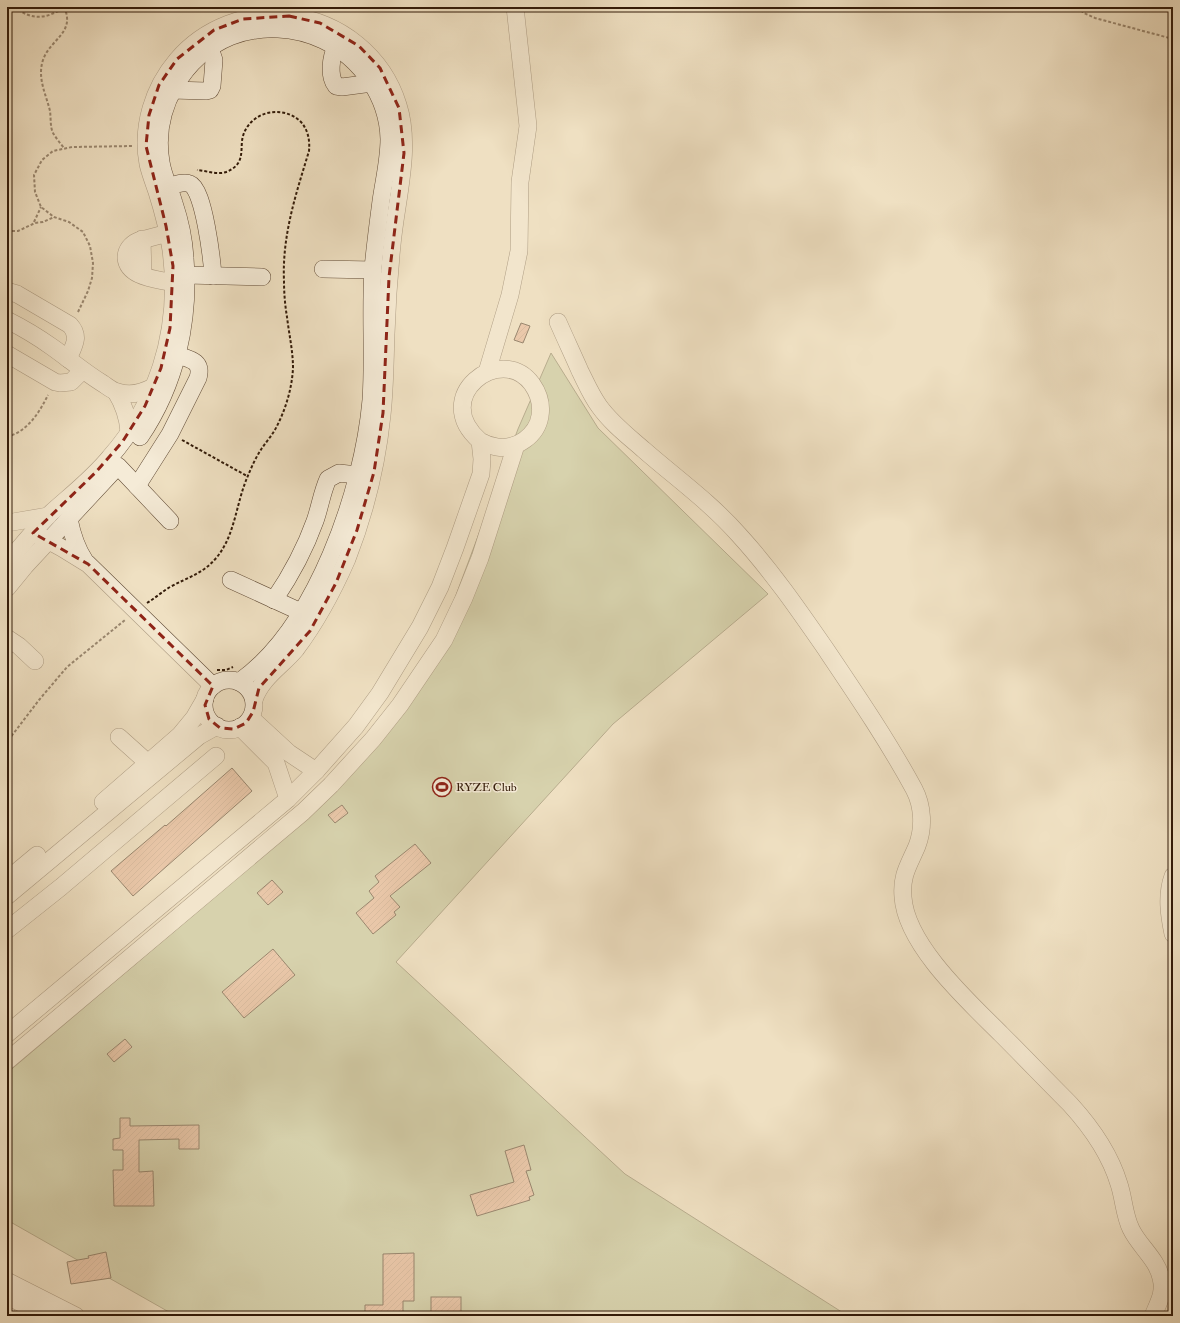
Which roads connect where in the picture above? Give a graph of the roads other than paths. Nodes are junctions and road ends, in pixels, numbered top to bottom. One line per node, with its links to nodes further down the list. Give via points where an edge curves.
1 (515, 7): 20 (street, via 528,126 520,182 519,251 510,295)
2 (336, 47): 3 (street, via 305,33 263,29 242,33); 4 (street, via 354,61); 4 (street, via 331,63 336,86)
3 (210, 48): 5 (street, via 188,67); 5 (street, via 214,60 210,90)
4 (372, 83): 9 (street, via 384,109 389,137)
5 (172, 90): 6 (street, via 162,117 160,138 160,159)
6 (168, 187): 7 (street, via 179,221); 10 (street, via 189,183 195,187 208,233)
7 (174, 242): 12 (street); 12 (street, via 142,239 133,243 126,255 128,265 134,272 143,276); 21 (street, via 148,162 146,130 159,86 177,59 200,38 228,24 259,16 289,16 320,23 353,41 380,68 394,94 404,138 394,222 386,330)
8 (323, 269): 9 (street)
9 (373, 270): 21 (street, via 372,308)
10 (213, 276): 11 (street); 12 (street)
11 (262, 277)
12 (180, 279): 17 (street, via 185,315); 22 (street, via 161,368)
13 (7, 294): 18 (street, via 17,294 75,330 76,337)
14 (7, 320): 18 (street)
15 (558, 322): 67 (street, via 598,405 618,427 722,516 757,554 863,705 908,778 919,800 922,819 920,838 908,864 903,887 904,908 911,927 957,990 1070,1104 1097,1138 1117,1178 1131,1229 1159,1271 1162,1292)
16 (7, 354): 19 (street, via 55,382 71,382)
17 (178, 355): 27 (street, via 154,414 140,438); 29 (street, via 195,361 199,374 170,434)
18 (68, 359): 19 (street)
19 (82, 371): 23 (street)
20 (487, 372): 25 (street, via 472,383 463,400 463,414 467,427); 26 (street, via 515,372 530,382 540,398 537,426 528,437)
21 (378, 383): 28 (street); 46 (street, via 381,428 374,472 347,558 310,631 292,654 262,683)
22 (153, 387): 23 (street, via 135,394); 24 (street)
23 (116, 392): 24 (street, via 125,407)
24 (129, 432): 30 (street, via 96,472)
25 (480, 441): 26 (street, via 498,447); 52 (street, via 481,474 440,587 401,660 380,693 356,726)
26 (516, 445): 62 (street, via 480,558 444,640 373,740 303,812)
27 (118, 466): 29 (street); 31 (street)
28 (357, 475): 40 (street, via 339,473 328,479 302,552); 41 (street, via 346,516 333,549)
29 (137, 486): 32 (street)
30 (48, 516): 33 (street); 34 (street)
31 (69, 519): 35 (street); 37 (street, via 77,547)
32 (170, 520)
33 (7, 522)
34 (33, 533): 35 (street); 36 (street)
35 (49, 541): 37 (street); 39 (street)
36 (7, 563)
37 (88, 564): 45 (street, via 136,611)
38 (230, 580): 40 (street)
39 (7, 588)
40 (274, 600): 41 (street)
41 (301, 612): 44 (street, via 293,626 260,666)
42 (7, 638): 43 (street)
43 (35, 661)
44 (237, 674): 45 (street, via 232,680 219,682); 46 (street)
45 (208, 689): 48 (street, via 206,712); 51 (street, via 187,727)
46 (254, 700): 47 (street, via 254,706)
47 (245, 722): 48 (street, via 234,729); 52 (street); 54 (street, via 276,763)
48 (217, 726): 53 (street, via 199,736)
49 (118, 737): 51 (street)
50 (216, 756): 55 (street)
51 (148, 763): 57 (street)
52 (316, 771): 54 (street)
53 (145, 782): 55 (street); 58 (street)
54 (288, 799): 61 (street)
55 (164, 801): 59 (street)
56 (1173, 876): 60 (street, via 1169,917)
57 (7, 880)
58 (7, 896)
59 (7, 930)
60 (1173, 934)
61 (7, 1034)
62 (7, 1061)
63 (7, 1281): 66 (street)
64 (7, 1296): 65 (street)
65 (47, 1316)
66 (76, 1316)
67 (1153, 1316)

